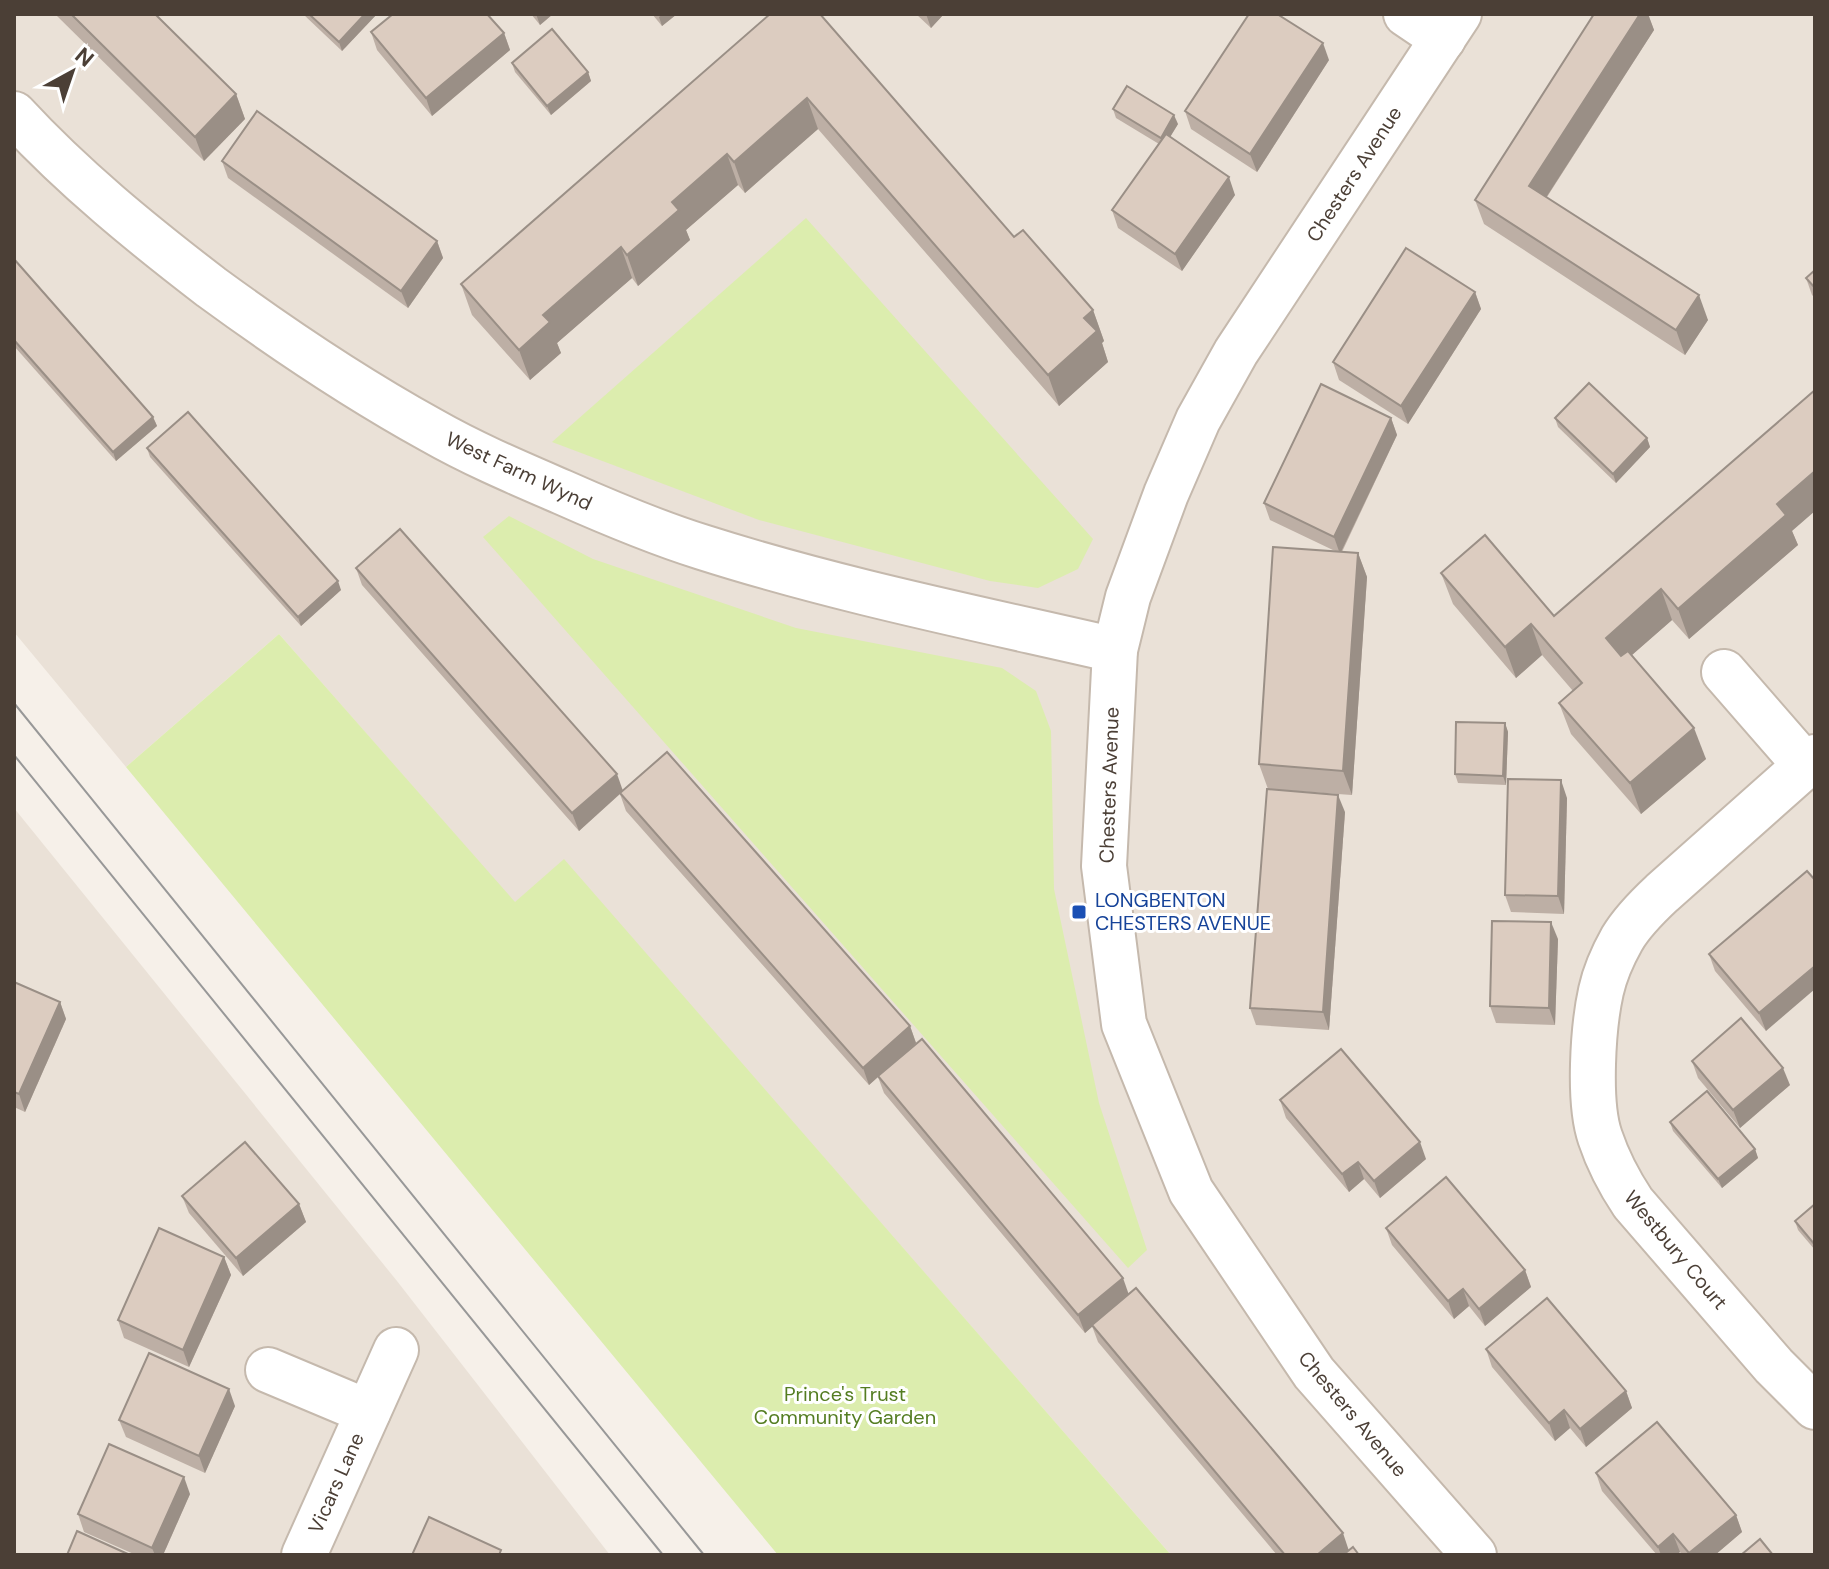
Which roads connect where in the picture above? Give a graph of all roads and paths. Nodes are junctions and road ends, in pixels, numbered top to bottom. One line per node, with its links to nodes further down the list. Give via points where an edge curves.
1 (1406, 14): 2 (street, Chesters Avenue)
2 (1451, 26): 4 (street, Chesters Avenue, via 1236,352 1198,420 1143,554)
3 (14, 114): 4 (street, West Farm Wynd, via 168,255 334,374 434,432 597,507 698,546 877,595)
4 (1115, 650): 12 (street, Chesters Avenue, via 1104,866 1124,1024 1135,1052 1191,1191 1314,1373)
5 (1724, 672): 6 (street, Westbury Court)
6 (1810, 761): 9 (street, Westbury Court, via 1662,893 1623,937 1602,989 1593,1096 1599,1135 1633,1203)
7 (396, 1350): 10 (street, Vicars Lane)
8 (268, 1370): 10 (street, Vicars Lane)
9 (1815, 1407)
10 (368, 1412): 11 (street, Vicars Lane)
11 (304, 1555)
12 (1474, 1555)

